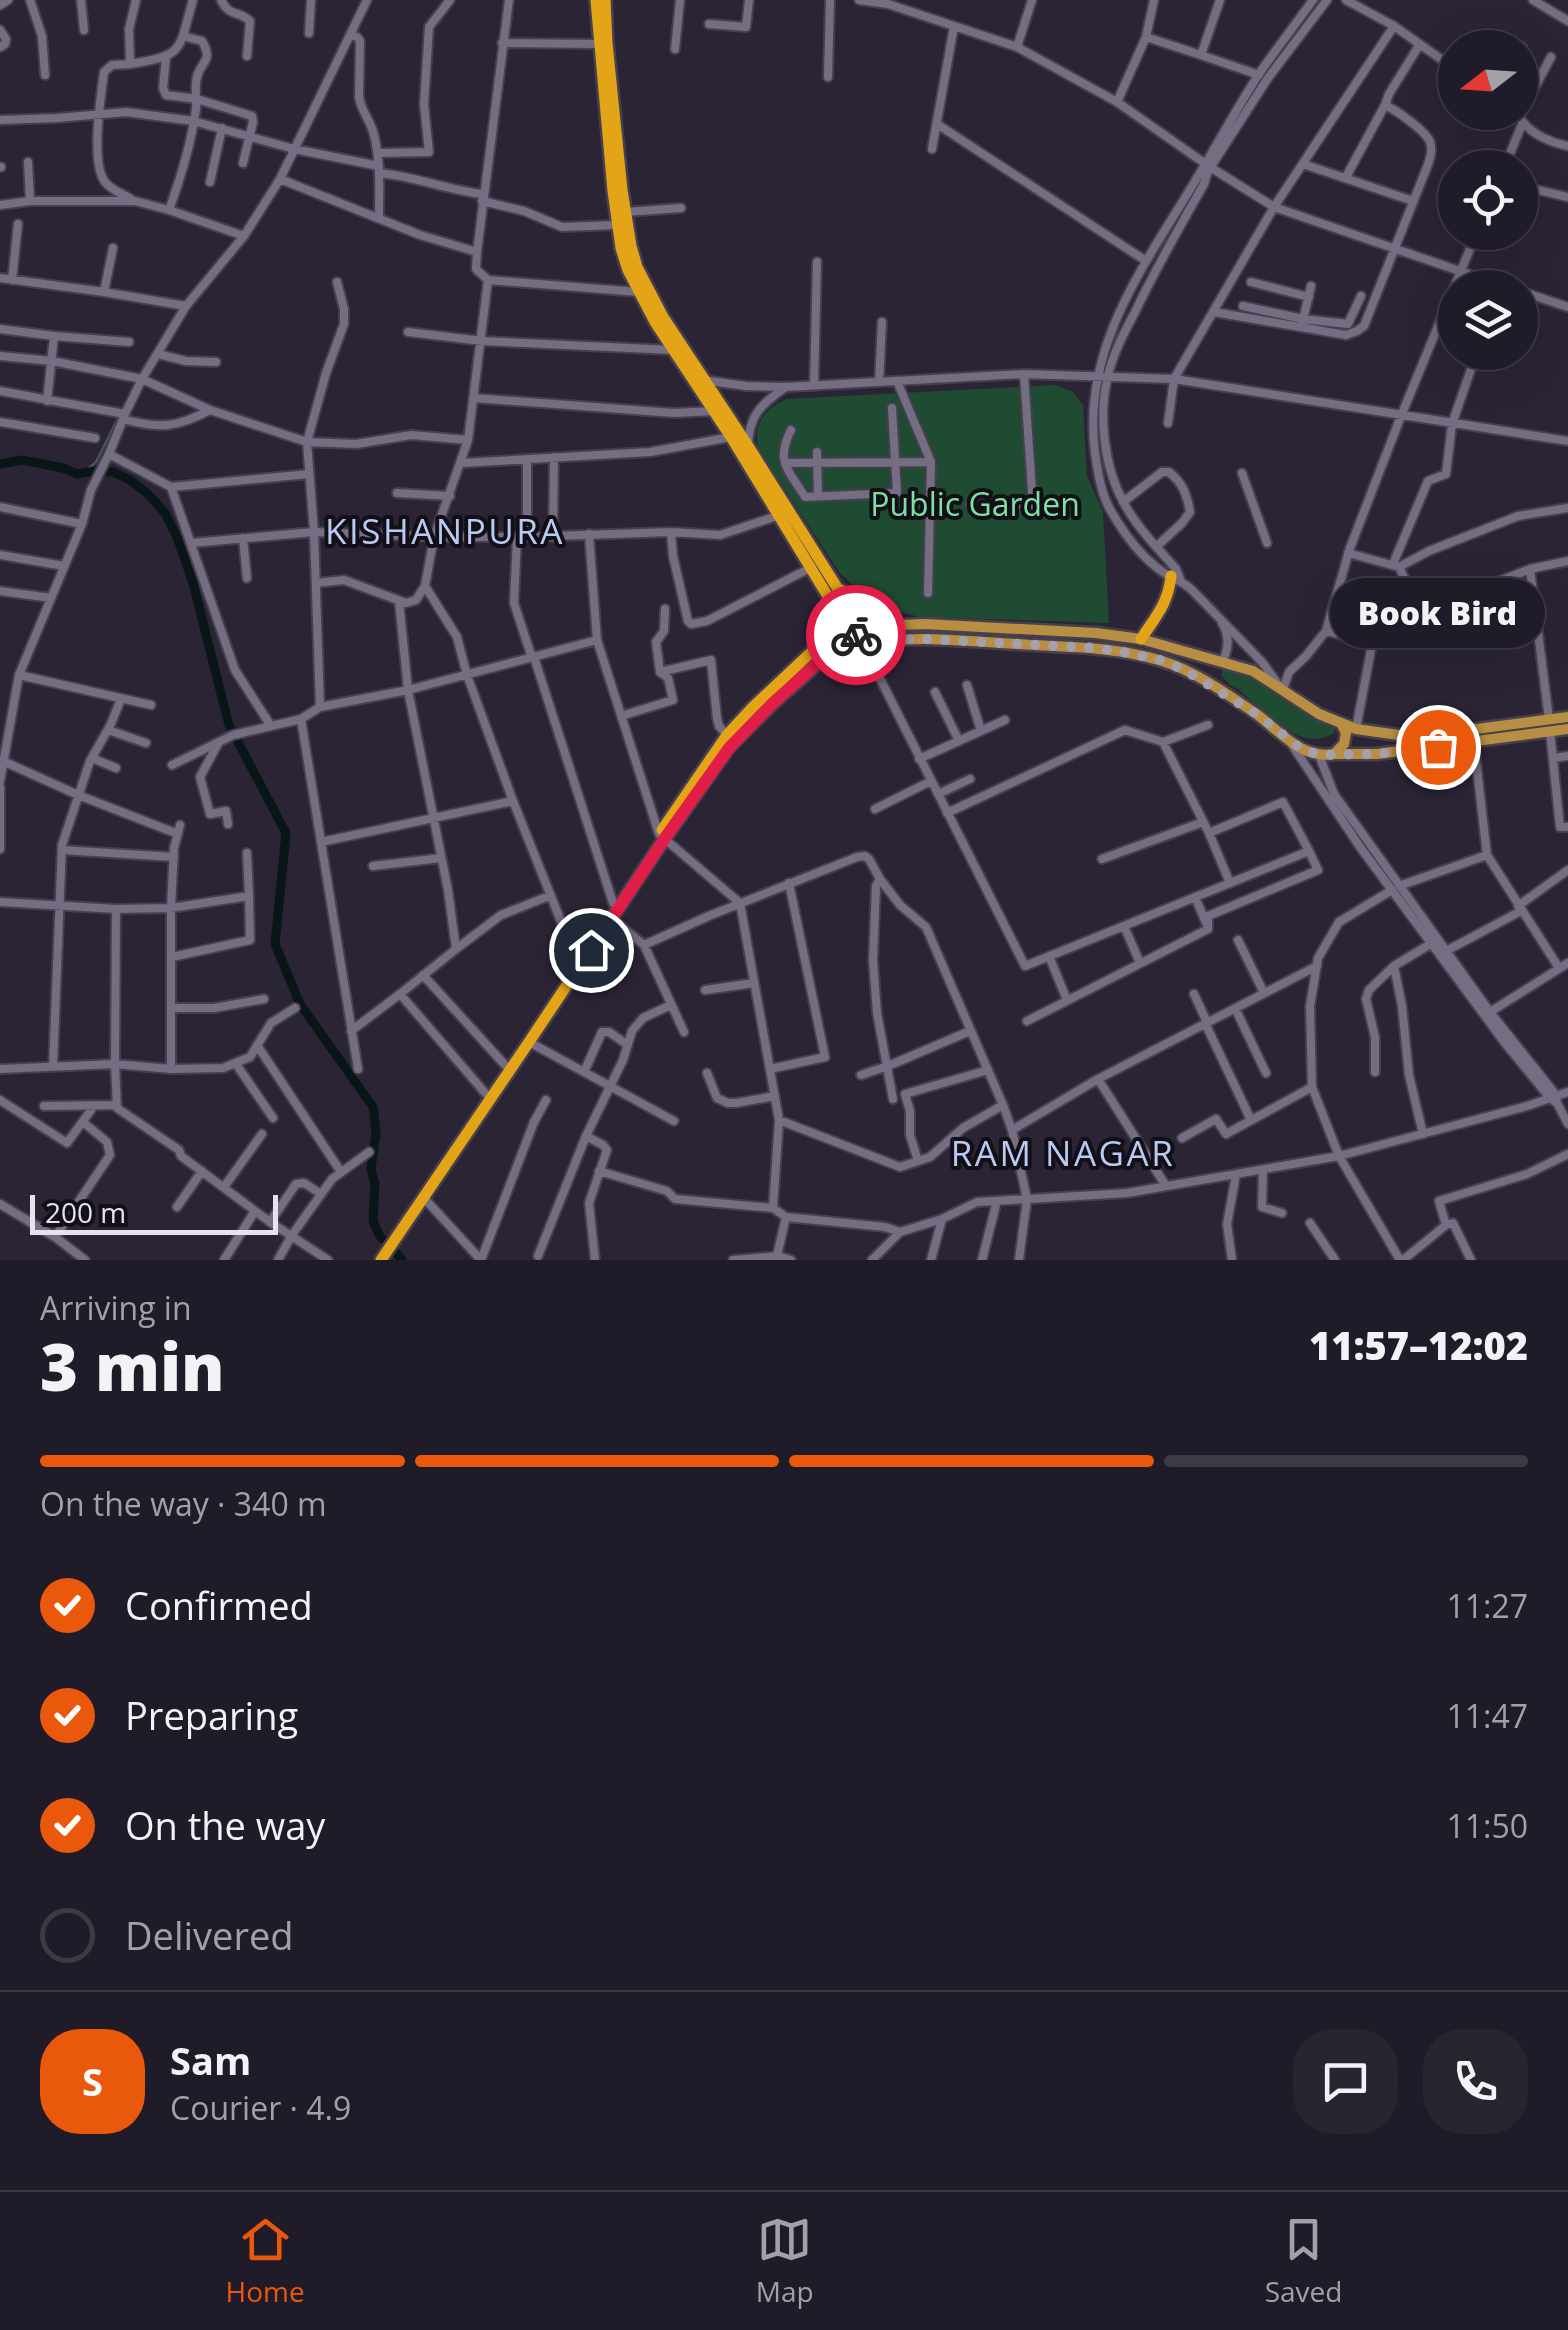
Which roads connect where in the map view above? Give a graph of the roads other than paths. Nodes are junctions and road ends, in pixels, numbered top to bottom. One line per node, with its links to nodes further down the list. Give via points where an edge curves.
1 (8, 0): 25 (street)
2 (30, 0): 49 (street, via 42,36)
3 (81, 0): 32 (street)
4 (136, 0): 48 (street)
5 (193, 0): 35 (street)
6 (222, 0): 44 (street, via 250,21)
7 (312, 0): 33 (street)
8 (367, 0): 34 (street)
9 (450, 0): 66 (street, via 429,27 429,152)
10 (509, 0): 37 (street)
11 (596, 0): 38 (highway)
12 (604, 0): 85 (highway)
13 (680, 0): 42 (street)
14 (749, 0): 28 (street, via 746,28)
15 (830, 0): 50 (street)
16 (859, 0): 26 (street)
17 (916, 0): 26 (street)
18 (1032, 0): 40 (street)
19 (1154, 0): 36 (street)
20 (1220, 0): 43 (street)
21 (1313, 0): 51 (street)
22 (1327, 0): 51 (street)
23 (1346, 0): 30 (street)
24 (1533, 0): 27 (street)
25 (0, 5)
26 (914, 12): 29 (street)
27 (1568, 22)
28 (709, 24)
29 (954, 26): 40 (street); 59 (street)
30 (1394, 26): 39 (street); 69 (street)
31 (0, 30): 41 (street, via 6,39)
32 (84, 30)
33 (309, 33)
34 (350, 35): 64 (street); 66 (street, via 360,41 360,106)
35 (183, 36): 45 (street); 53 (street, via 206,46)
36 (1146, 36): 43 (street); 54 (street)
37 (502, 43): 38 (street); 76 (street)
38 (598, 44): 88 (highway)
39 (1420, 44): 46 (street); 55 (street)
40 (1017, 47): 54 (street)
41 (0, 48)
42 (675, 48)
43 (1201, 55): 51 (street)
44 (247, 56)
45 (166, 57): 48 (street); 53 (street, via 166,95)
46 (1438, 57)
47 (1551, 57): 52 (street)
48 (130, 64): 56 (street, via 104,72)
49 (44, 75)
50 (828, 77)
51 (1263, 77): 70 (street)
52 (1538, 81)
53 (196, 99): 58 (street); 62 (street, via 249,114)
54 (1117, 102): 70 (street)
55 (1385, 105): 72 (street); 78 (street, via 1430,143)
56 (98, 114): 57 (street); 58 (street); 80 (street, via 102,177)
57 (0, 120)
58 (194, 121): 60 (street); 84 (street)
59 (937, 124): 65 (street); 93 (street)
60 (222, 128): 62 (street); 74 (street)
61 (1530, 130): 63 (street)
62 (250, 136): 64 (street); 68 (street)
63 (1568, 146)
64 (294, 149): 71 (street); 73 (street)
65 (932, 149)
66 (378, 153): 71 (street)
67 (28, 162): 79 (street)
68 (243, 163)
69 (1303, 164): 72 (street); 82 (street)
70 (1208, 166): 82 (street); 93 (street); 127 (street)
71 (379, 170): 76 (street); 86 (street)
72 (1346, 177): 78 (street)
73 (280, 179): 86 (street); 89 (street)
74 (210, 182)
75 (1538, 190): 77 (street)
76 (483, 197): 88 (street, via 562,227); 92 (street)
77 (1568, 197)
78 (1414, 200): 91 (street)
79 (30, 201): 80 (street); 81 (street)
80 (136, 202): 84 (street)
81 (0, 206)
82 (1274, 207): 91 (street); 110 (street)
83 (681, 208): 85 (street)
84 (170, 210): 89 (street)
85 (625, 212): 130 (highway, via 646,288)
86 (378, 218): 92 (street)
87 (18, 224): 97 (street)
88 (617, 225): 103 (highway)
89 (244, 236): 107 (street)
90 (113, 248): 102 (street)
91 (1393, 249): 95 (street); 112 (street, via 1357,332)
92 (477, 252): 98 (street, via 476,269)
93 (1146, 261): 126 (street)
94 (817, 262): 133 (street)
95 (1455, 270)
96 (0, 278): 97 (street)
97 (12, 280): 102 (street)
98 (488, 280): 103 (street); 117 (street)
99 (337, 282): 151 (street, via 344,324)
100 (1251, 282): 105 (street)
101 (1311, 286): 105 (street)
102 (104, 292): 107 (street)
103 (638, 292): 119 (highway)
104 (1361, 296): 112 (street, via 1348,324)
105 (1308, 297): 112 (street)
106 (1538, 297): 109 (street)
107 (186, 306): 120 (street)
108 (1243, 306): 112 (street)
109 (1568, 308)
110 (1214, 312): 112 (street); 129 (street)
111 (882, 322): 132 (street)
112 (1302, 323)
113 (1438, 327): 141 (street)
114 (0, 329): 116 (street)
115 (408, 332): 117 (street)
116 (54, 336): 118 (street); 122 (street)
117 (482, 341): 119 (street); 136 (street)
118 (129, 342)
119 (672, 350): 140 (highway)
120 (158, 354): 123 (street); 128 (street)
121 (0, 356): 122 (street)
122 (52, 360): 128 (street); 137 (street)
123 (216, 362)
124 (1472, 370): 145 (street)
125 (1024, 374): 126 (street); 131 (street); 170 (street)
126 (1097, 376): 127 (street); 193 (street, via 1092,432 1110,510 1160,571)
127 (1108, 376): 129 (street); 168 (street, via 1104,430)
128 (142, 379): 139 (street); 142 (street)
129 (1174, 379): 141 (street); 144 (street)
130 (702, 380): 134 (street); 152 (highway)
131 (897, 381): 132 (street); 158 (street)
132 (879, 382): 133 (street)
133 (814, 386): 134 (street)
134 (786, 387): 152 (street, via 752,418)
135 (0, 392): 137 (street)
136 (474, 398): 140 (street, via 674,414); 149 (street)
137 (47, 401): 142 (street)
138 (892, 408): 157 (street)
139 (210, 410): 142 (street, via 160,427); 151 (street)
140 (714, 411): 147 (highway)
141 (1401, 416): 145 (street); 186 (street)
142 (124, 417): 154 (street)
143 (0, 422): 148 (street)
144 (1168, 423)
145 (1452, 424): 150 (street); 190 (street, via 1446,474 1428,480)
146 (791, 430): 161 (street)
147 (730, 437): 155 (street, via 650,452); 174 (highway)
148 (95, 438)
149 (468, 440): 151 (street); 159 (street)
150 (1568, 441)
151 (308, 442): 163 (street)
152 (748, 446): 198 (highway)
153 (817, 452): 160 (street)
154 (108, 456): 164 (street); 175 (street)
155 (554, 457): 156 (street); 181 (street)
156 (526, 459): 159 (street); 180 (street)
157 (896, 462): 158 (street); 160 (street); 167 (street, via 896,493)
158 (931, 462): 199 (street)
159 (462, 463): 166 (street)
160 (818, 463): 161 (street); 167 (street)
161 (784, 464): 167 (street, via 806,497)
162 (1242, 473): 184 (street)
163 (309, 474): 164 (street); 176 (street)
164 (171, 486): 183 (street)
165 (397, 493): 166 (street)
166 (450, 496): 179 (street)
167 (818, 496)
168 (1123, 502): 185 (street); 185 (street, via 1162,472 1178,479 1190,512)
169 (970, 504): 170 (street)
170 (1032, 506): 171 (street)
171 (1054, 506)
172 (0, 507): 175 (street)
173 (1568, 508): 190 (street, via 1518,516)
174 (780, 515): 177 (street, via 720,536); 191 (highway)
175 (82, 524): 189 (street)
176 (314, 532): 179 (street); 182 (street); 195 (street)
177 (671, 532): 178 (street); 191 (street, via 691,624)
178 (590, 534): 181 (street); 211 (street)
179 (434, 537): 180 (street); 196 (street)
180 (522, 537): 181 (street); 213 (street, via 514,603)
181 (553, 537)
182 (244, 538): 183 (street); 194 (street)
183 (191, 543): 235 (street, via 234,670)
184 (1267, 544)
185 (1157, 546): 193 (street)
186 (1348, 552): 190 (street); 207 (street)
187 (0, 554): 189 (street)
188 (1568, 561): 192 (street)
189 (64, 566): 200 (street)
190 (1396, 566): 203 (street)
191 (812, 567): 198 (highway)
192 (1530, 569): 203 (street); 234 (street)
193 (1175, 577): 205 (street); 210 (highway)
194 (247, 578)
195 (316, 583): 201 (street, via 344,580); 227 (street)
196 (424, 586): 201 (street, via 414,602); 217 (street, via 457,637)
197 (0, 591): 200 (street)
198 (833, 592): 204 (highway); 206 (highway); 212 (highway)
199 (928, 594)
200 (51, 598): 216 (street)
201 (398, 601): 220 (street)
202 (665, 610): 215 (street, via 656,642)
203 (1421, 612): 208 (street)
204 (853, 619): 206 (main road); 209 (highway); 212 (highway)
205 (1220, 619): 214 (street, via 1228,636); 219 (street)
206 (895, 625): 210 (main road)
207 (1326, 630): 208 (street, via 1361,640); 219 (street)
208 (1374, 634): 236 (street)
209 (856, 635): 222 (main road, via 1097,648 1164,661); 251 (street); 269 (highway, via 746,728)
210 (1141, 639): 214 (main road)
211 (596, 640): 213 (street); 228 (street)
212 (818, 645): 240 (highway)
213 (533, 658): 217 (street); 289 (street)
214 (1222, 662): 219 (main road); 222 (main road, via 1216,679)
215 (660, 672): 228 (street, via 674,700); 240 (street, via 711,660 718,718)
216 (19, 675): 223 (street); 225 (street)
217 (467, 675): 220 (street); 261 (street)
218 (967, 685): 239 (street)
219 (1281, 688): 232 (main road)
220 (408, 690): 227 (street); 264 (street)
221 (934, 692): 241 (street)
222 (1224, 694): 242 (main road)
223 (120, 698): 226 (street); 238 (street)
224 (0, 700): 225 (street)
225 (13, 704): 253 (street)
226 (151, 705)
227 (320, 706): 230 (street)
228 (621, 716): 269 (street)
229 (1568, 717): 234 (main road)
230 (301, 719): 235 (street); 270 (street)
231 (1005, 720): 239 (street)
232 (1341, 724): 236 (main road); 247 (main road, via 1346,738)
233 (1208, 725): 244 (street)
234 (1549, 725): 236 (main road, via 1422,736); 237 (main road); 246 (main road); 252 (street)
235 (271, 726): 243 (street)
236 (1356, 729)
237 (1568, 729)
238 (108, 730): 245 (street); 250 (street)
239 (981, 731): 241 (street)
240 (727, 735): 269 (highway)
241 (959, 740): 251 (street)
242 (1288, 740): 248 (main road); 284 (street)
243 (219, 742): 254 (street); 266 (street, via 200,777 210,814 226,811)
244 (1163, 742): 263 (street, via 1125,730); 265 (street)
245 (146, 743)
246 (1474, 743): 247 (main road); 275 (street)
247 (1334, 754): 248 (main road)
248 (1319, 755): 284 (street, via 1334,794)
249 (1568, 756): 252 (street)
250 (92, 758): 255 (street); 260 (street)
251 (919, 758): 257 (street)
252 (1553, 758): 267 (street, via 1560,827)
253 (3, 760): 258 (street); 260 (street)
254 (172, 765)
255 (116, 768)
256 (970, 779): 259 (street)
257 (931, 781): 259 (street); 262 (street)
258 (0, 784): 271 (street)
259 (938, 794): 263 (street)
260 (78, 795): 272 (street); 276 (street, via 179,830)
261 (513, 801): 264 (street); 286 (street)
262 (876, 809)
263 (947, 814): 303 (street, via 1024,966)
264 (432, 819): 270 (street); 277 (street)
265 (1203, 822): 268 (street); 278 (street)
266 (228, 824)
267 (1568, 826)
268 (1208, 833): 273 (street, via 1283,802); 283 (street)
269 (662, 836): 289 (highway); 290 (street); 295 (highway)
270 (321, 842): 325 (street)
271 (0, 848)
272 (62, 850): 276 (street); 291 (street)
273 (1309, 851): 283 (street); 297 (street, via 1318,870 1208,916)
274 (247, 852): 285 (street)
275 (1486, 855): 284 (street); 294 (street)
276 (174, 857): 292 (street)
277 (441, 858): 279 (street); 301 (street)
278 (1102, 859)
279 (373, 866)
280 (1568, 870): 294 (street)
281 (880, 879): 282 (street, via 865,856); 326 (street, via 926,928); 335 (street, via 873,960)
282 (790, 883): 290 (street); 339 (street, via 824,1056)
283 (1230, 883): 287 (street)
284 (1396, 888): 299 (street); 307 (street, via 1340,922)
285 (248, 896): 292 (street); 304 (street, via 250,940)
286 (549, 896): 301 (street, via 508,911); 305 (street)
287 (1195, 897): 296 (street); 297 (street)
288 (0, 902): 291 (street)
289 (613, 903): 305 (highway)
290 (740, 903): 300 (street); 311 (street)
291 (60, 906): 293 (street); 334 (street)
292 (171, 908): 293 (street); 304 (street)
293 (116, 909): 331 (street)
294 (1520, 909): 302 (street); 309 (street)
295 (611, 918): 300 (street); 328 (highway)
296 (1124, 926): 303 (street); 306 (street)
297 (1208, 929): 306 (street)
298 (1238, 940): 313 (street)
299 (1434, 941): 302 (street); 308 (street); 353 (street, via 1505,1043)
300 (644, 946): 318 (street)
301 (456, 949): 310 (street)
302 (1446, 952): 322 (street)
303 (1049, 956): 317 (street)
304 (172, 957): 319 (street)
305 (576, 958): 333 (highway)
306 (1140, 963): 317 (street)
307 (1317, 966): 313 (street); 348 (street, via 1310,1006)
308 (1394, 966): 342 (street, via 1366,999); 368 (street)
309 (1564, 966): 322 (street)
310 (423, 976): 314 (street); 333 (street)
311 (754, 982): 312 (street); 339 (street)
312 (705, 990)
313 (1264, 993): 321 (street)
314 (400, 994): 325 (street); 350 (street)
315 (1194, 994): 324 (street)
316 (264, 1000): 319 (street)
317 (1067, 1000): 323 (street)
318 (672, 1004): 327 (street); 330 (street, via 636,1024)
319 (172, 1008): 338 (street)
320 (294, 1008): 329 (street, via 271,1023)
321 (1235, 1008): 324 (street); 344 (street)
322 (1490, 1012): 353 (street)
323 (1027, 1021)
324 (1206, 1022): 346 (street); 362 (street)
325 (351, 1031): 336 (street)
326 (970, 1031): 335 (street); 340 (street)
327 (684, 1032)
328 (529, 1042): 341 (street); 383 (highway)
329 (258, 1044): 332 (street); 378 (street)
330 (628, 1045): 341 (street, via 602,1032); 347 (street)
331 (115, 1064): 334 (street); 338 (street); 359 (street)
332 (236, 1064): 338 (street); 360 (street)
333 (505, 1065): 350 (highway)
334 (53, 1066): 337 (street)
335 (888, 1066): 345 (street); 352 (street)
336 (358, 1068)
337 (0, 1069)
338 (171, 1069)
339 (770, 1069): 351 (street)
340 (988, 1070): 356 (street); 374 (street, via 906,1094)
341 (584, 1072): 347 (street)
342 (1376, 1072)
343 (707, 1073): 351 (street, via 717,1098 728,1103)
344 (1266, 1073)
345 (861, 1075)
346 (1098, 1079): 366 (street); 380 (street)
347 (611, 1087): 363 (street); 369 (street)
348 (1312, 1087): 362 (street); 373 (street)
349 (1568, 1092): 353 (street)
350 (486, 1094): 388 (highway)
351 (775, 1096): 361 (street)
352 (893, 1099)
353 (1554, 1099): 365 (street); 368 (street)
354 (0, 1100): 364 (street, via 67,1143)
355 (546, 1100): 407 (street)
356 (1003, 1105): 366 (street); 374 (street)
357 (44, 1106): 358 (street)
358 (94, 1106): 359 (street); 364 (street)
359 (116, 1106): 376 (street)
360 (272, 1118)
361 (780, 1120): 374 (street, via 900,1167); 389 (street)
362 (1251, 1120): 370 (street, via 1226,1134 1216,1118)
363 (674, 1121)
364 (83, 1122): 399 (street, via 107,1142 110,1155)
365 (1568, 1124)
366 (1012, 1130): 384 (street)
367 (262, 1134): 381 (street)
368 (1423, 1134): 373 (street)
369 (586, 1136): 377 (street, via 607,1150); 400 (street)
370 (1182, 1138)
371 (370, 1152): 378 (street)
372 (1568, 1154): 396 (street, via 1528,1174 1439,1201)
373 (1339, 1156): 375 (street); 417 (street)
374 (918, 1161)
375 (1263, 1170): 379 (street); 391 (street, via 1262,1207)
376 (202, 1171): 381 (street); 387 (street)
377 (600, 1171): 389 (street, via 675,1199); 408 (street, via 589,1203)
378 (341, 1172): 382 (street)
379 (1236, 1175): 380 (street); 415 (street, via 1227,1224)
380 (1166, 1186): 384 (street)
381 (224, 1187): 390 (street)
382 (321, 1194): 394 (street, via 296,1184); 398 (street)
383 (424, 1198): 388 (highway); 407 (street)
384 (1027, 1199): 385 (street); 414 (street)
385 (998, 1201): 393 (street, via 977,1202); 413 (street)
386 (0, 1204): 399 (street)
387 (177, 1207)
388 (413, 1208): 401 (highway)
389 (773, 1208): 392 (street)
390 (255, 1211): 394 (street); 404 (street)
391 (1282, 1212)
392 (786, 1217): 397 (street); 402 (street)
393 (942, 1219): 397 (street); 412 (street)
394 (270, 1222): 398 (street)
395 (1310, 1223): 416 (street)
396 (1446, 1225): 417 (street); 418 (street, via 1453,1224)
397 (900, 1232): 411 (street)
398 (292, 1235): 405 (street); 406 (street)
399 (54, 1237): 403 (street)
400 (538, 1256)
401 (378, 1258)
402 (777, 1258): 409 (street); 410 (street)
403 (85, 1260)
404 (224, 1260)
405 (278, 1260)
406 (328, 1260)
407 (481, 1260)
408 (596, 1260)
409 (733, 1260)
410 (791, 1260)
411 (872, 1260)
412 (931, 1260)
413 (982, 1260)
414 (1019, 1260)
415 (1232, 1260)
416 (1336, 1260)
417 (1401, 1260)
418 (1471, 1260)

